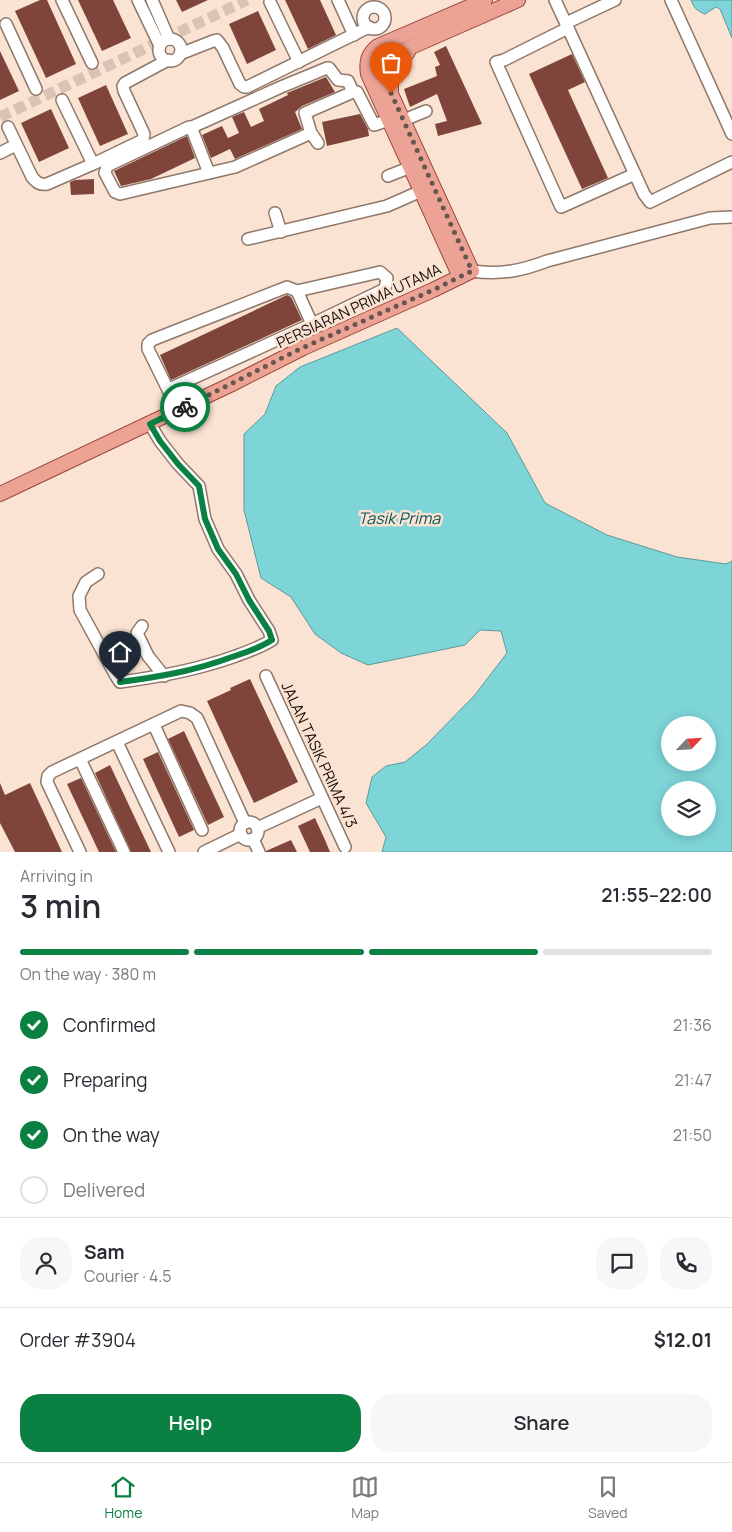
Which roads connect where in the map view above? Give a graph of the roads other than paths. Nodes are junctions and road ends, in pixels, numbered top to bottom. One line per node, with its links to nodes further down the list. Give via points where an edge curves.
1 (62, 0): 21 (street)
2 (138, 0): 16 (street)
3 (152, 0): 15 (street)
4 (338, 0): 14 (street)
5 (518, 0): 10 (main road)
6 (555, 0): 12 (street)
7 (615, 0): 12 (street)
8 (671, 0): 33 (street)
9 (270, 2): 22 (street)
10 (489, 4): 17 (main road); 19 (main road, via 378,46)
11 (6, 24): 24 (street)
12 (567, 26): 41 (street); 41 (street, via 496,62 561,207)
13 (369, 27): 14 (street)
14 (354, 35): 22 (street)
15 (169, 39): 16 (street); 18 (street, via 179,44)
16 (160, 46): 20 (street, via 161,57)
17 (412, 47): 23 (main road); 26 (main road, via 395,65 390,78)
18 (180, 54): 20 (street); 22 (street, via 217,40 244,88)
19 (368, 58): 23 (main road); 29 (main road, PERSIARAN PRIMA UTAMA, via 368,74)
20 (168, 60): 38 (street, via 123,86 144,134 142,140)
21 (92, 62)
22 (298, 62)
23 (381, 64): 26 (main road, PERSIARAN PRIMA UTAMA, via 381,72)
24 (36, 89)
25 (353, 92): 29 (street, via 357,92 374,125); 31 (street, via 348,81 338,80 327,68); 32 (street, via 305,113)
26 (391, 93): 29 (main road, PERSIARAN PRIMA UTAMA)
27 (62, 100): 38 (street)
28 (426, 110): 29 (street)
29 (398, 118): 39 (main road, PERSIARAN PRIMA UTAMA); 48 (main road, PERSIARAN PRIMA UTAMA)
30 (8, 127): 35 (street)
31 (192, 128): 40 (street); 40 (street, via 107,166 105,173 115,192 120,194)
32 (311, 133): 34 (street); 40 (street, via 235,168)
33 (732, 134)
34 (318, 144)
35 (16, 145): 36 (street); 38 (street, via 32,177 41,184)
36 (0, 153)
37 (732, 162): 41 (street, via 650,202)
38 (93, 164)
39 (411, 167): 42 (street); 43 (main road, PERSIARAN PRIMA UTAMA)
40 (209, 173)
41 (635, 174)
42 (388, 176)
43 (421, 191): 46 (street, via 387,206); 48 (main road, PERSIARAN PRIMA UTAMA)
44 (275, 213): 46 (street)
45 (732, 218): 48 (street, via 710,218 523,270)
46 (281, 232): 47 (street)
47 (248, 240)
48 (466, 274): 52 (main road, PERSIARAN PRIMA UTAMA, via 302,348)
49 (297, 291): 50 (street); 50 (street, via 380,272 387,278 385,288); 51 (street, via 287,287 152,340 148,349)
50 (312, 324): 51 (street)
51 (169, 389): 52 (street)
52 (178, 410): 53 (main road, PERSIARAN PRIMA UTAMA)
53 (150, 424): 54 (main road, PERSIARAN PRIMA UTAMA); 57 (street, via 178,464 199,486 205,519 218,549 236,574 272,640 259,648 207,666)
54 (0, 494)
55 (98, 574): 57 (street, via 86,582 79,596 80,610 116,676 120,682)
56 (142, 626): 57 (street, via 137,633 148,656)
57 (164, 676)
58 (266, 676): 62 (street, JALAN TASIK PRIMA 4/3)
59 (154, 725): 60 (street); 63 (street, via 181,711 197,718); 64 (street)
60 (118, 742): 61 (street); 69 (street)
61 (80, 759): 67 (street, via 49,773 47,782); 68 (street)
62 (322, 798): 65 (street); 66 (street, JALAN TASIK PRIMA 4/3)
63 (243, 828): 65 (street, via 254,824); 70 (street)
64 (202, 830)
65 (255, 833): 71 (street)
66 (345, 848)
67 (80, 852)
68 (124, 852)
69 (169, 852)
70 (204, 852)
71 (259, 852)

